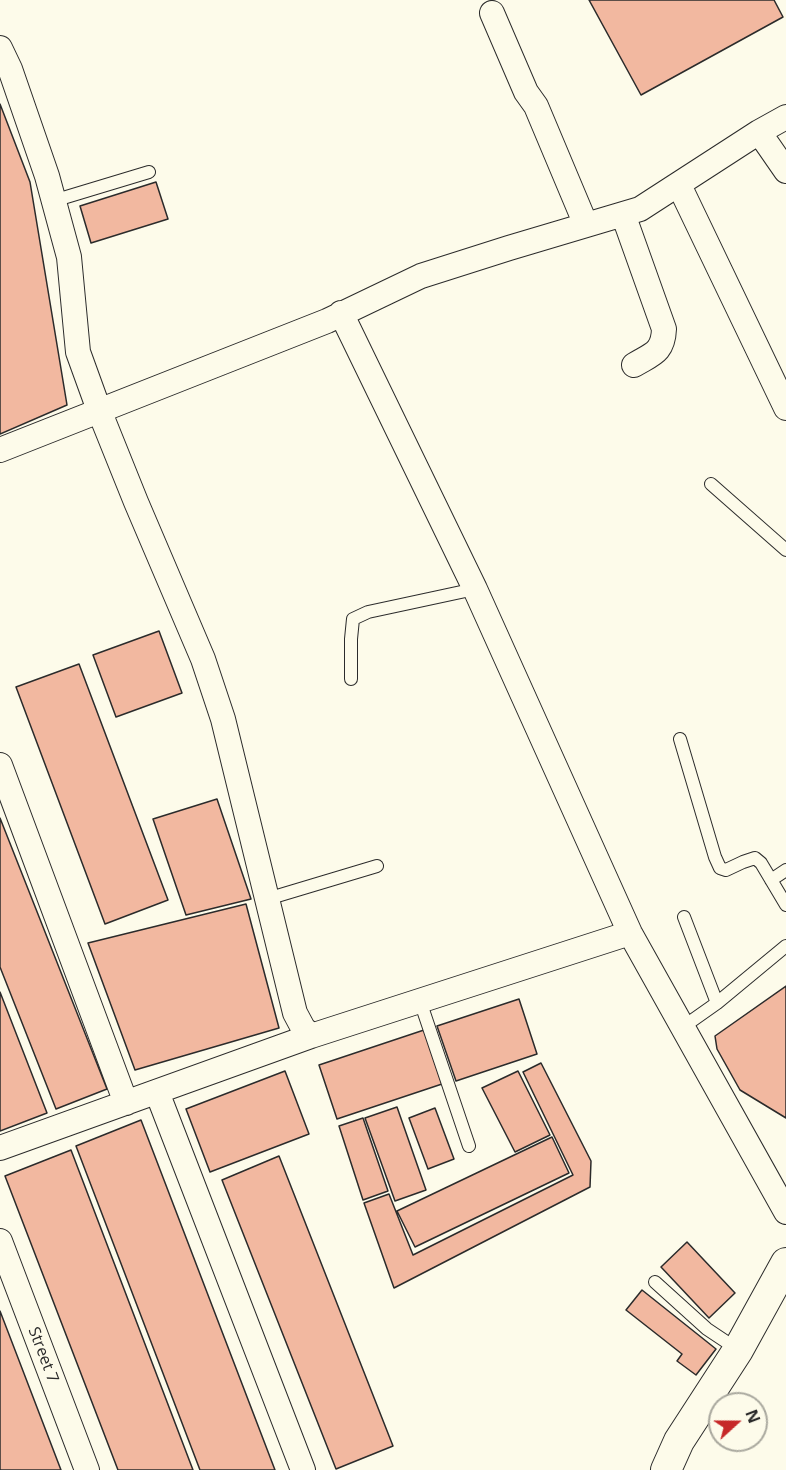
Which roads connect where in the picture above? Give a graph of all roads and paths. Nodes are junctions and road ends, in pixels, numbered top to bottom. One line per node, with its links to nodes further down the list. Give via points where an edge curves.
1 (492, 13): 10 (street)
2 (0, 48): 8 (street)
3 (786, 117): 4 (street)
4 (759, 132): 5 (street); 7 (street)
5 (786, 171)
6 (149, 172): 8 (lane)
7 (679, 185): 9 (street, via 640,209); 13 (street)
8 (53, 201): 14 (street, via 69,257 78,352)
9 (623, 214): 10 (street); 12 (street, via 664,329 664,341 658,352)
10 (586, 225): 11 (street, via 421,276)
11 (341, 314): 14 (street); 18 (street)
12 (633, 365)
13 (786, 408)
14 (99, 410): 15 (street); 25 (street, via 203,659 223,719)
15 (0, 450)
16 (711, 484): 17 (lane)
17 (786, 550)
18 (475, 589): 19 (lane, via 368,612 353,619); 28 (street)
19 (351, 679)
20 (680, 739): 24 (lane, via 720,868 726,870 755,858)
21 (0, 765): 35 (street)
22 (377, 866): 25 (lane)
23 (786, 870): 24 (lane)
24 (771, 880): 26 (lane)
25 (267, 898): 33 (street, via 295,1013)
26 (786, 905)
27 (684, 917): 31 (lane)
28 (630, 933): 30 (street); 32 (street)
29 (786, 946): 31 (lane)
30 (420, 1001): 33 (street); 36 (lane)
31 (717, 1003): 32 (lane)
32 (683, 1027): 38 (street)
33 (311, 1036): 34 (street)
34 (157, 1092): 35 (street); 44 (street)
35 (126, 1103): 37 (street)
36 (469, 1146)
37 (0, 1148)
38 (786, 1212)
39 (0, 1241): 43 (street, Street 7)
40 (786, 1263): 42 (street)
41 (655, 1282): 42 (lane, via 707,1329)
42 (738, 1350): 45 (street, via 679,1441)
43 (87, 1470)
44 (303, 1470)
45 (666, 1470)

